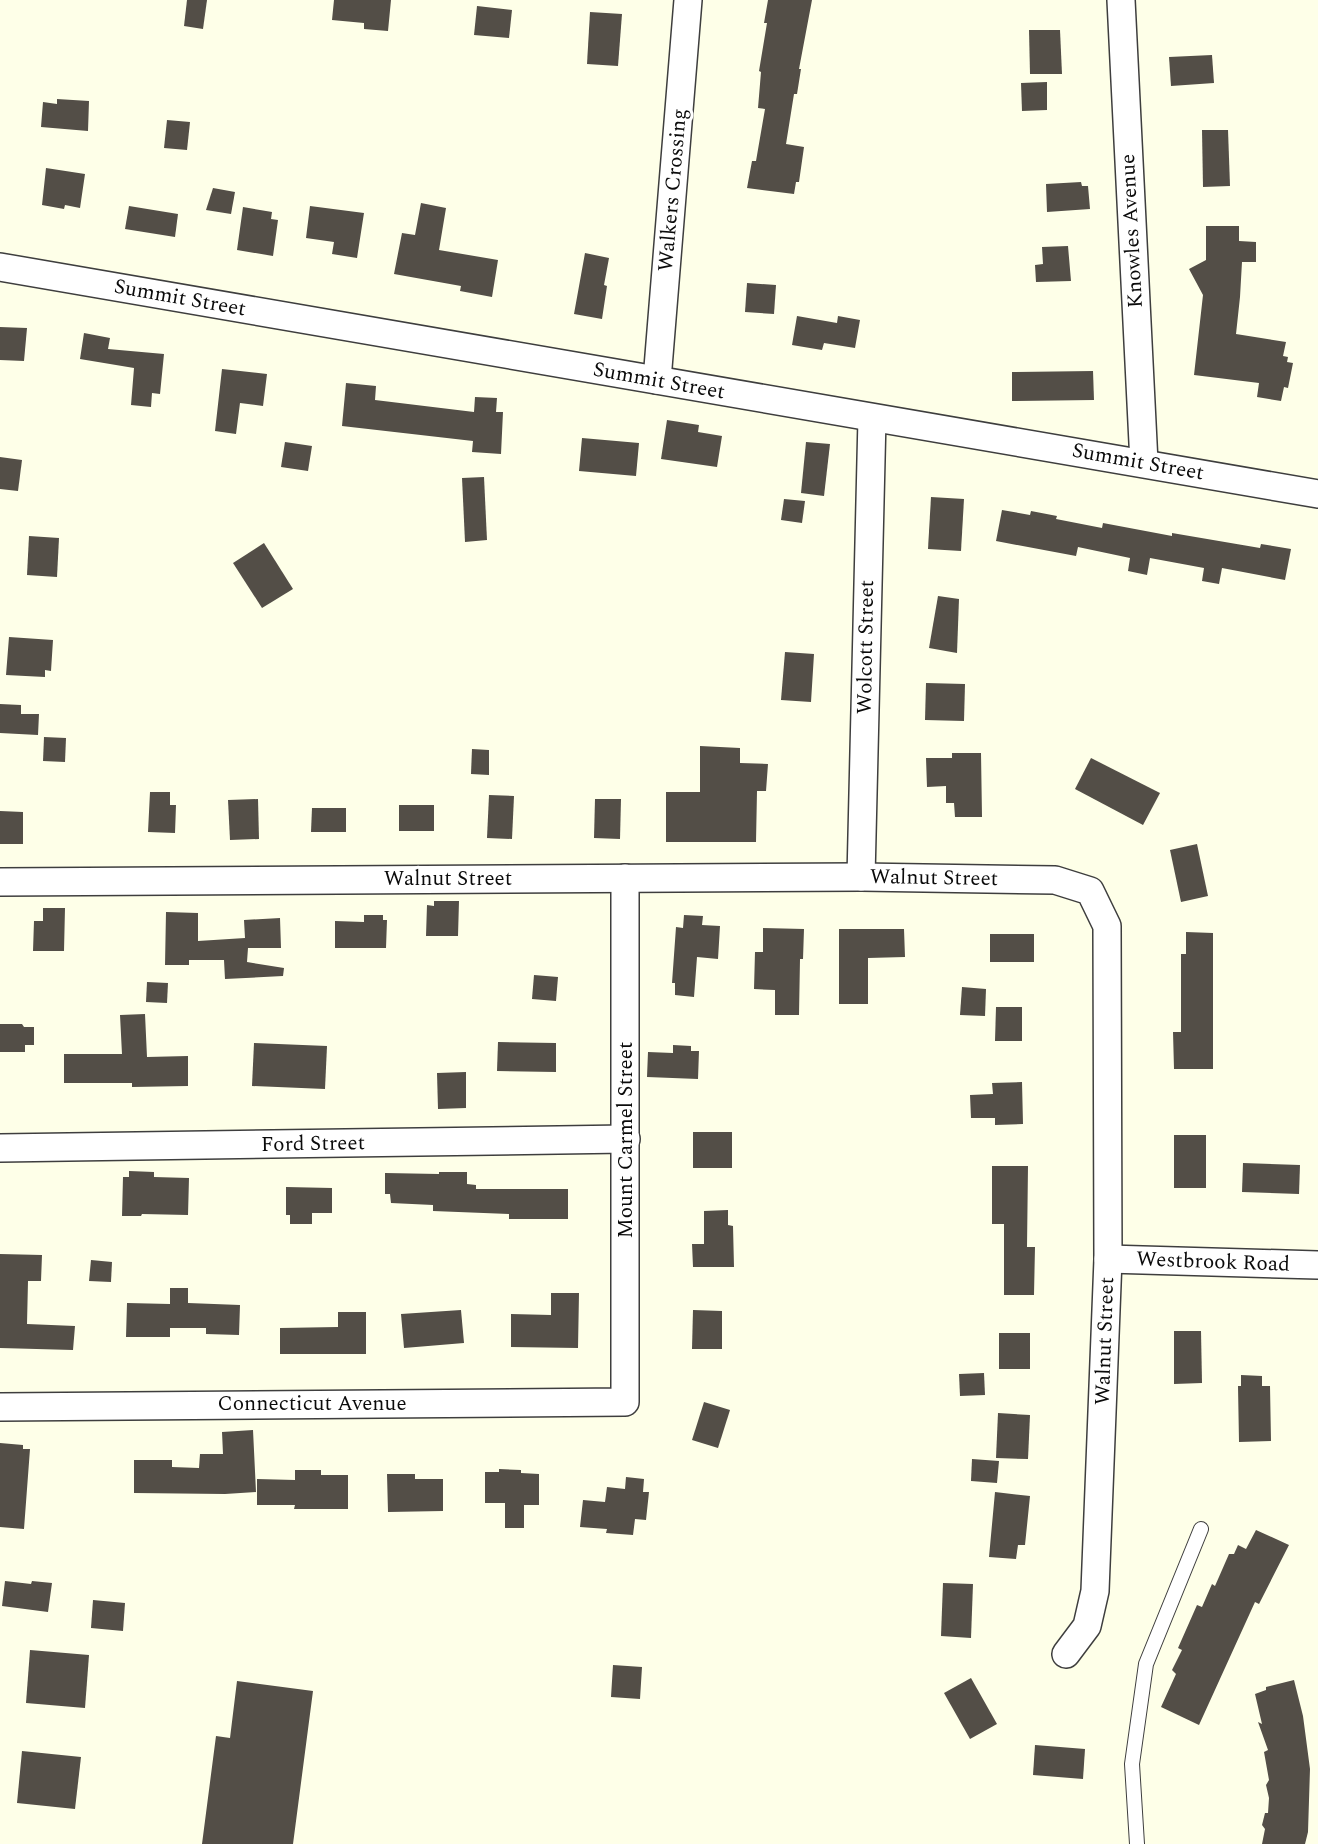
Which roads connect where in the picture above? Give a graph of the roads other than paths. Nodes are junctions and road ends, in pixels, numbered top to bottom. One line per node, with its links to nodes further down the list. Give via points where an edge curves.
1 (688, 0): 4 (street, Walkers Crossing)
2 (1121, 0): 6 (street, Knowles Avenue)
3 (0, 267): 4 (street, Summit Street)
4 (657, 380): 5 (street, Summit Street)
5 (872, 418): 6 (street, Summit Street); 8 (street, Wolcott Street)
6 (1144, 463): 7 (street, Summit Street)
7 (1318, 494)
8 (861, 877): 9 (street, Walnut Street); 13 (street, Walnut Street, via 1055,880 1090,891 1107,926)
9 (625, 878): 10 (street, Walnut Street); 11 (street, Mount Carmel Street)
10 (0, 882)
11 (626, 1139): 12 (street, Ford Street); 15 (street, Mount Carmel Street)
12 (0, 1148)
13 (1108, 1260): 14 (street, Westbrook Road); 18 (street, Walnut Street, via 1095,1591 1087,1626)
14 (1318, 1265)
15 (625, 1402): 16 (street, Connecticut Avenue)
16 (0, 1407)
17 (1201, 1529): 19 (lane, via 1146,1664 1132,1764)
18 (1066, 1654)
19 (1137, 1844)

